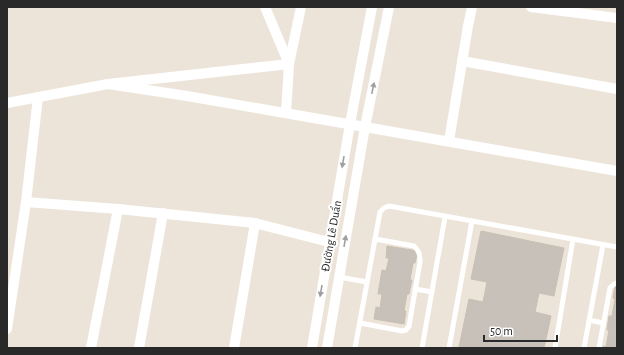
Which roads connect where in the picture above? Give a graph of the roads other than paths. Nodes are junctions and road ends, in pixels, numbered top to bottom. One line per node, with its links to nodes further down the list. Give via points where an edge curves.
1 (265, 7): 9 (street)
2 (301, 7): 9 (street)
3 (372, 7): 15 (street, Đường Lê Duẩn)
4 (390, 7): 16 (street, Đường Lê Duẩn, one-way to 4)
5 (472, 7): 8 (street)
6 (531, 7): 7 (street)
7 (617, 18)
8 (462, 61): 11 (street); 17 (street)
9 (289, 64): 10 (street); 14 (street)
10 (108, 84): 12 (street); 14 (street)
11 (617, 88)
12 (38, 97): 13 (street); 19 (street)
13 (7, 103)
14 (286, 113): 15 (street)
15 (350, 124): 16 (street); 27 (street, Đường Lê Duẩn, one-way to 27)
16 (365, 127): 17 (street); 30 (street, Đường Lê Duẩn, one-way to 16)
17 (449, 141): 18 (street)
18 (617, 171)
19 (26, 202): 20 (street); 38 (street)
20 (118, 209): 21 (street); 39 (street)
21 (163, 213): 24 (street); 40 (street)
22 (445, 216): 23 (lane); 25 (lane, via 389,206 380,212); 34 (lane)
23 (472, 221): 26 (lane); 46 (lane)
24 (255, 223): 27 (street); 41 (street)
25 (375, 239): 31 (lane); 33 (lane, via 414,246 418,250 420,262)
26 (573, 239): 28 (lane); 47 (lane)
27 (330, 242): 42 (street, Đường Lê Duẩn, one-way to 42)
28 (603, 245): 29 (lane); 35 (lane)
29 (617, 247)
30 (339, 277): 31 (lane); 43 (street, Đường Lê Duẩn)
31 (367, 282): 36 (lane)
32 (617, 283): 37 (lane, via 610,288)
33 (415, 289): 34 (lane); 36 (lane, via 409,326 406,330)
34 (432, 292): 45 (lane)
35 (589, 320): 37 (lane); 48 (lane)
36 (360, 323): 44 (lane)
37 (603, 323): 49 (lane)
38 (7, 329)
39 (91, 348)
40 (139, 348)
41 (234, 348)
42 (312, 348)
43 (327, 348)
44 (355, 348)
45 (422, 348)
46 (450, 348)
47 (555, 348)
48 (584, 348)
49 (599, 348)

